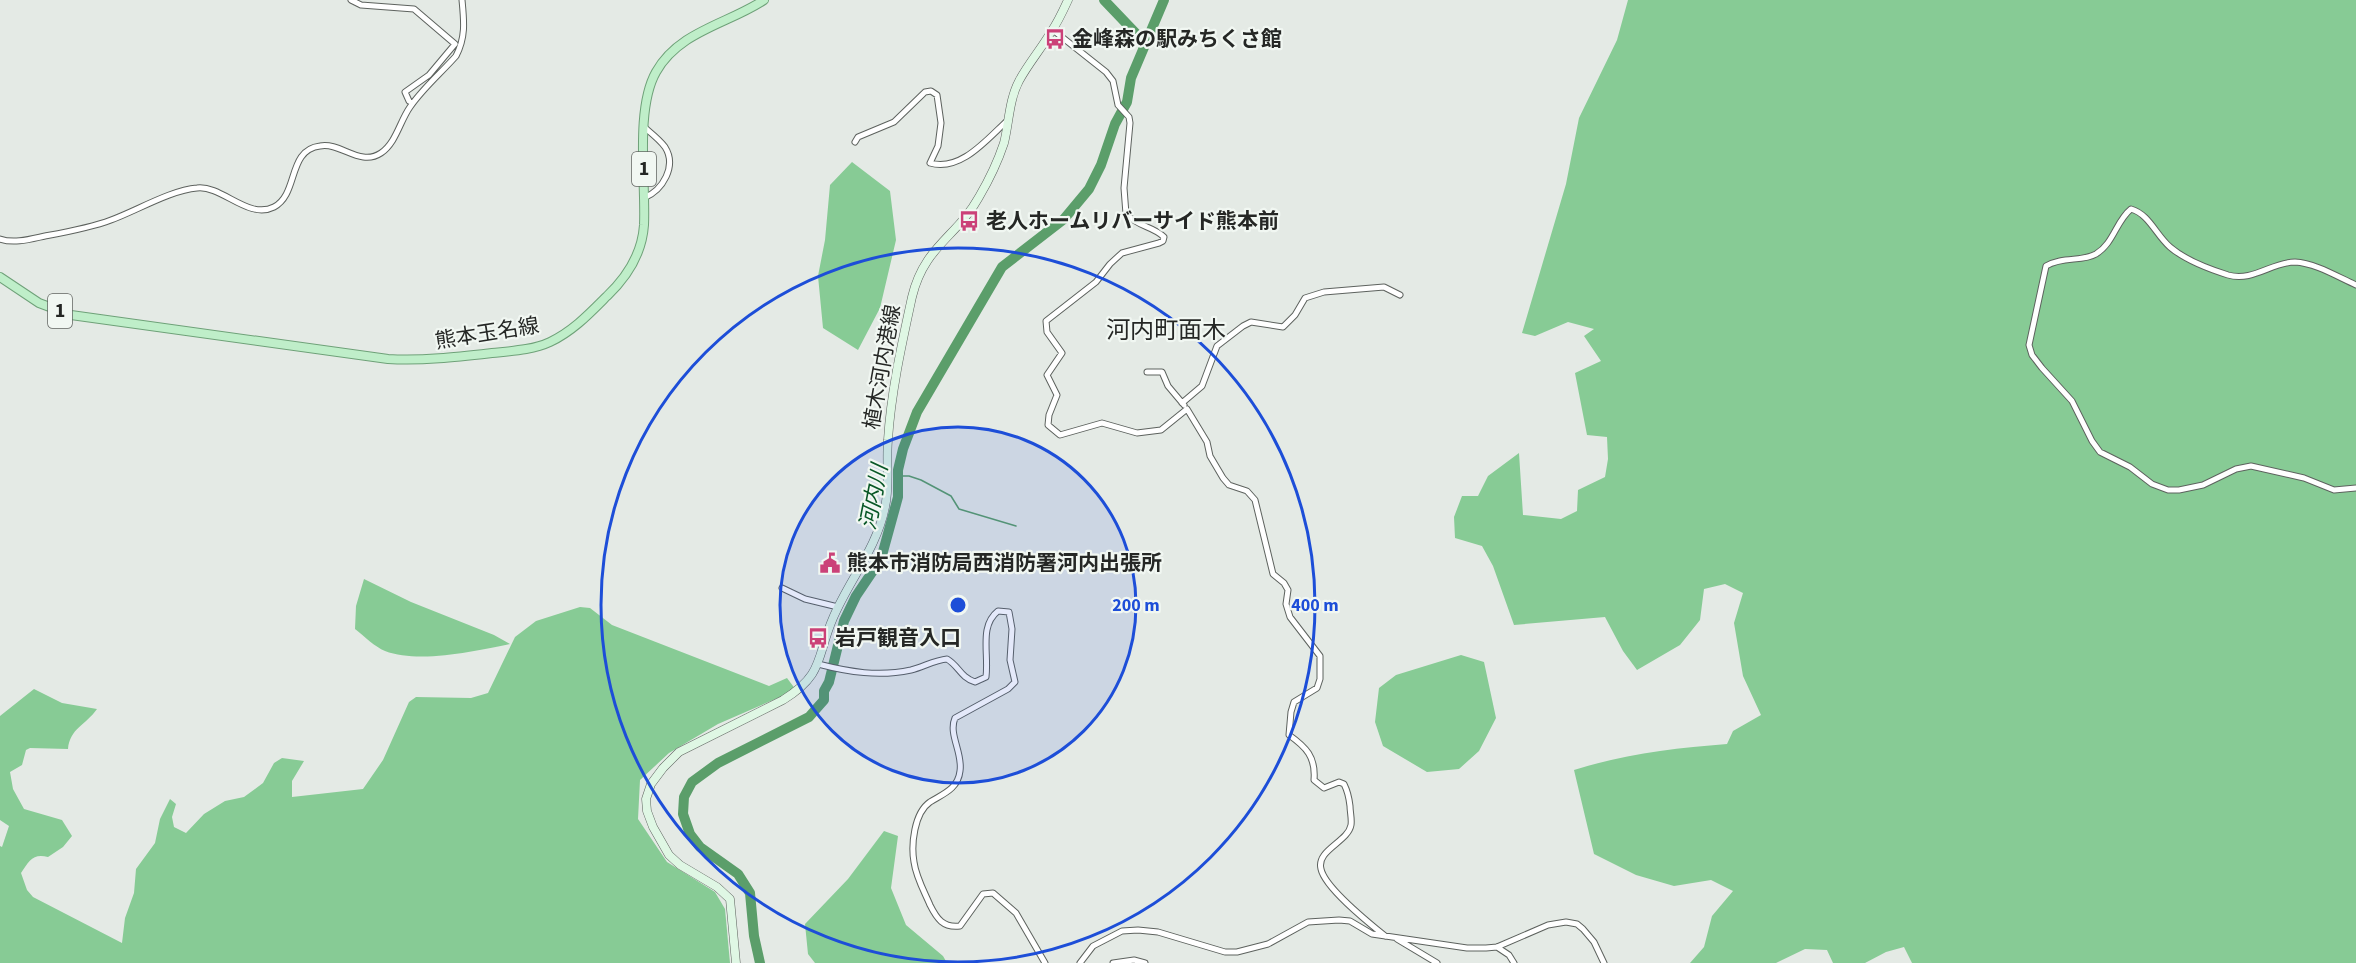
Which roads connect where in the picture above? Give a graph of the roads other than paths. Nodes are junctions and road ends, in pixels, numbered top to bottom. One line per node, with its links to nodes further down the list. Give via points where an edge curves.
1 (351, 0): 6 (street, via 414,9 455,44 429,75 405,92)
2 (462, 0): 6 (street, via 465,35 461,47)
3 (764, 0): 8 (main road, 熊本玉名線 / 1, via 674,48 651,81)
4 (1068, 0): 5 (main road, 植木河内港線)
5 (1053, 30): 7 (main road, 植木河内港線, via 1019,82); 16 (street, via 1113,81 1118,105 1129,117 1126,214 1135,223 1164,237 1159,243 1122,253 1096,282 1046,321 1047,333 1062,353 1047,375 1057,395 1048,425 1060,435 1102,423 1137,433 1161,430)
6 (413, 103): 11 (street, via 379,154 356,156 321,145 303,155 285,199 270,209 251,208 201,187 90,227 25,240)
7 (1008, 120): 9 (street, via 969,156 945,165 930,163 938,146 941,123 937,95 925,92 894,122 858,137); 19 (main road, 植木河内港線, via 997,161 978,198 919,273 893,401 885,508 871,548)
8 (644, 127): 10 (main road, 熊本玉名線 / 1); 10 (street, via 665,147 670,162 660,187)
9 (855, 142)
10 (644, 198): 12 (main road, 熊本玉名線 / 1, via 642,240 630,268 614,290 571,330 548,343 518,351 433,360 388,359 128,324 71,315 39,303)
11 (0, 239)
12 (0, 277)
13 (2356, 285): 17 (street, via 2297,262 2252,275 2229,275 2183,256 2158,236 2144,215 2131,209 2108,245 2096,254 2056,260 2046,266 2029,345 2032,355 2072,401 2100,452 2152,484 2178,490 2203,485 2251,466 2304,478 2334,490)
14 (1400, 295): 16 (street, via 1384,287 1324,292 1305,298 1283,327 1251,322 1217,346 1202,386)
15 (1147, 372): 16 (street, via 1162,372)
16 (1184, 406): 21 (street, via 1207,442 1222,478 1247,491 1255,500 1273,574 1288,590 1286,604 1290,617 1320,656 1317,688 1294,702 1289,735 1306,749 1315,767 1314,780 1324,788 1339,782 1348,792 1352,823 1323,858 1322,872 1333,888)
17 (2356, 488)
18 (782, 588): 19 (street)
19 (838, 608): 20 (main road, 植木河内港線)
20 (821, 665): 24 (main road, 植木河内港線, via 799,690 679,752 651,784 646,799 652,827 669,855 730,899); 25 (street, via 878,675 947,659 959,674 975,682 986,676 986,626 998,611 1009,612 1010,660 1015,682 954,718 960,771 953,787 928,803 921,813 913,861 939,921 949,928 960,926 983,894 993,893 1016,913)
21 (1385, 936): 22 (street); 26 (street, via 1372,934 1350,921 1322,920 1308,922 1268,944 1237,952 1158,932 1122,931 1093,946)
22 (1393, 936): 23 (street, via 1467,948); 29 (street)
23 (1497, 947): 30 (street); 31 (street, via 1548,925 1566,922 1583,929)
24 (736, 963)
25 (1045, 963)
26 (1080, 963)
27 (1113, 963): 28 (street)
28 (1145, 963)
29 (1437, 963)
30 (1514, 963)
31 (1604, 963)

